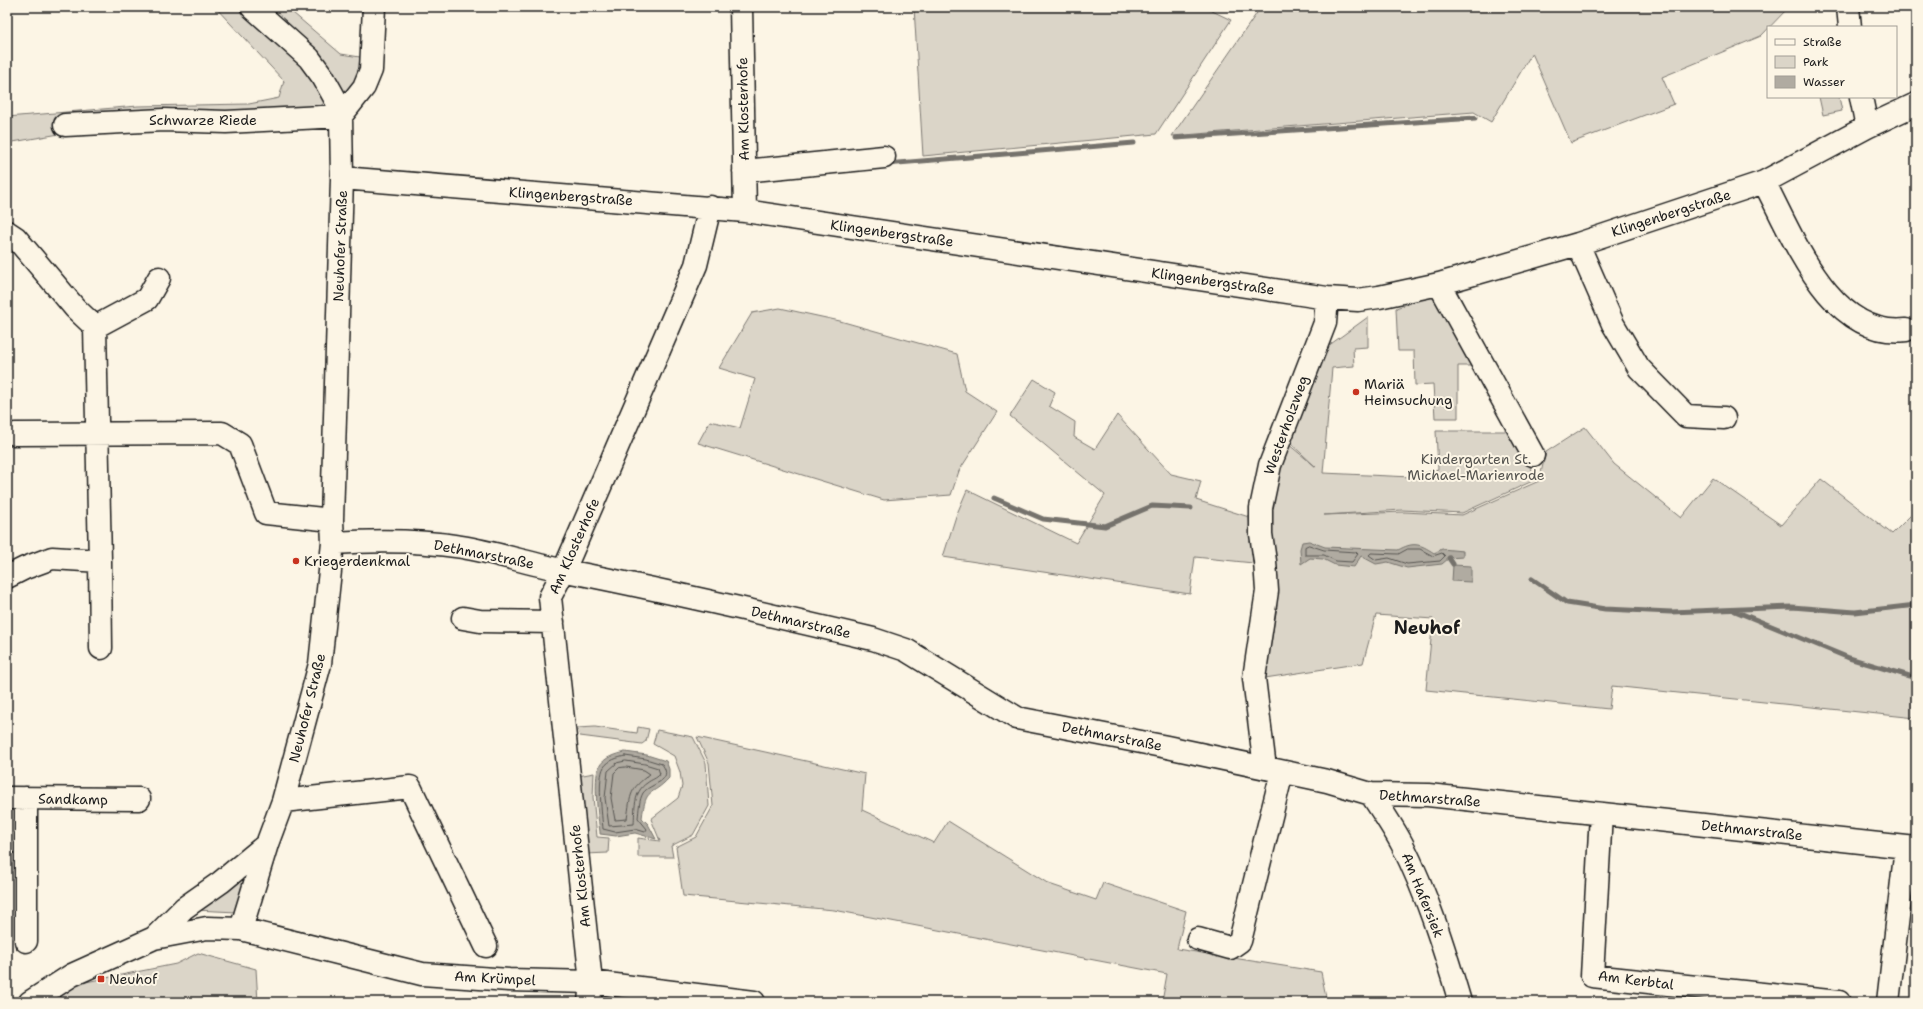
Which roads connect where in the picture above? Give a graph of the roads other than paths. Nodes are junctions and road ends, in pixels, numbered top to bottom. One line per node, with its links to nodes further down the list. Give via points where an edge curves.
1 (252, 7): 8 (street, Neuhofer Straße, via 309,58 338,102)
2 (374, 7): 8 (street, via 371,70 364,87)
3 (741, 7): 12 (street, Am Klosterhofe)
4 (1848, 7): 5 (street)
5 (1850, 26)
6 (1861, 98): 10 (street)
7 (1916, 104): 10 (street, Klingenbergstraße)
8 (341, 116): 9 (street, Schwarze Riede, via 226,122 163,120); 13 (street, Neuhofer Straße)
9 (65, 124)
10 (1867, 128): 14 (street, Klingenbergstraße)
11 (884, 157): 12 (street)
12 (744, 171): 16 (street, Am Klosterhofe)
13 (342, 178): 15 (street, Klingenbergstraße); 28 (street, Neuhofer Straße)
14 (1764, 182): 18 (street, Klingenbergstraße); 23 (street, via 1811,272 1836,303 1860,323 1893,332)
15 (710, 207): 16 (street, Klingenbergstraße); 31 (street, Am Klosterhofe, via 696,265)
16 (745, 211): 21 (street, Klingenbergstraße)
17 (7, 232): 22 (street, via 16,238 75,308)
18 (1578, 244): 20 (street, Klingenbergstraße); 24 (street, via 1613,324 1639,368 1686,416)
19 (159, 278): 22 (street, via 147,299)
20 (1439, 284): 21 (street, Klingenbergstraße, via 1379,298); 27 (street)
21 (1327, 298): 36 (street, Westerholzweg, via 1325,323 1270,465 1261,508 1260,534 1267,591 1254,678)
22 (95, 327): 26 (street)
23 (1906, 330)
24 (1724, 418)
25 (15, 434): 26 (street)
26 (98, 435): 28 (street, via 222,433 240,444 266,513); 30 (street)
27 (1533, 455)
28 (332, 520): 29 (street, Neuhofer Straße)
29 (333, 543): 31 (street, Dethmarstraße, via 373,540 424,542 463,547); 40 (street, Neuhofer Straße, via 320,664)
30 (100, 561): 32 (street, via 52,558); 35 (street)
31 (564, 570): 34 (street, Am Klosterhofe, via 550,597); 36 (street, Dethmarstraße, via 627,582 873,639 906,650 1017,718)
32 (7, 578)
33 (462, 618): 34 (street)
34 (553, 622): 49 (street, Am Klosterhofe)
35 (101, 648)
36 (1273, 770): 37 (street, Dethmarstraße, via 1327,781); 46 (street, via 1240,941 1230,948)
37 (1372, 794): 41 (street, Dethmarstraße, via 1428,795); 52 (street, Am Hafersiek, via 1401,842 1422,886)
38 (16, 798): 39 (street, Sandkamp); 47 (street)
39 (139, 799)
40 (283, 801): 42 (street, Neuhofer Straße); 48 (street, via 410,787)
41 (1601, 814): 43 (street, Dethmarstraße); 53 (street, Am Kerbtal, via 1592,976)
42 (267, 844): 44 (street, Neuhofer Straße); 45 (street, via 221,882 184,908)
43 (1911, 847): 54 (street)
44 (241, 929): 45 (street, via 208,928); 49 (street, Am Krümpel, via 422,974 509,980)
45 (154, 938): 50 (street, via 72,975)
46 (1198, 939)
47 (26, 941)
48 (486, 946)
49 (590, 992): 51 (street, Am Krümpel)
50 (30, 1002)
51 (754, 1002)
52 (1460, 1002)
53 (1839, 1002)
54 (1888, 1002)

